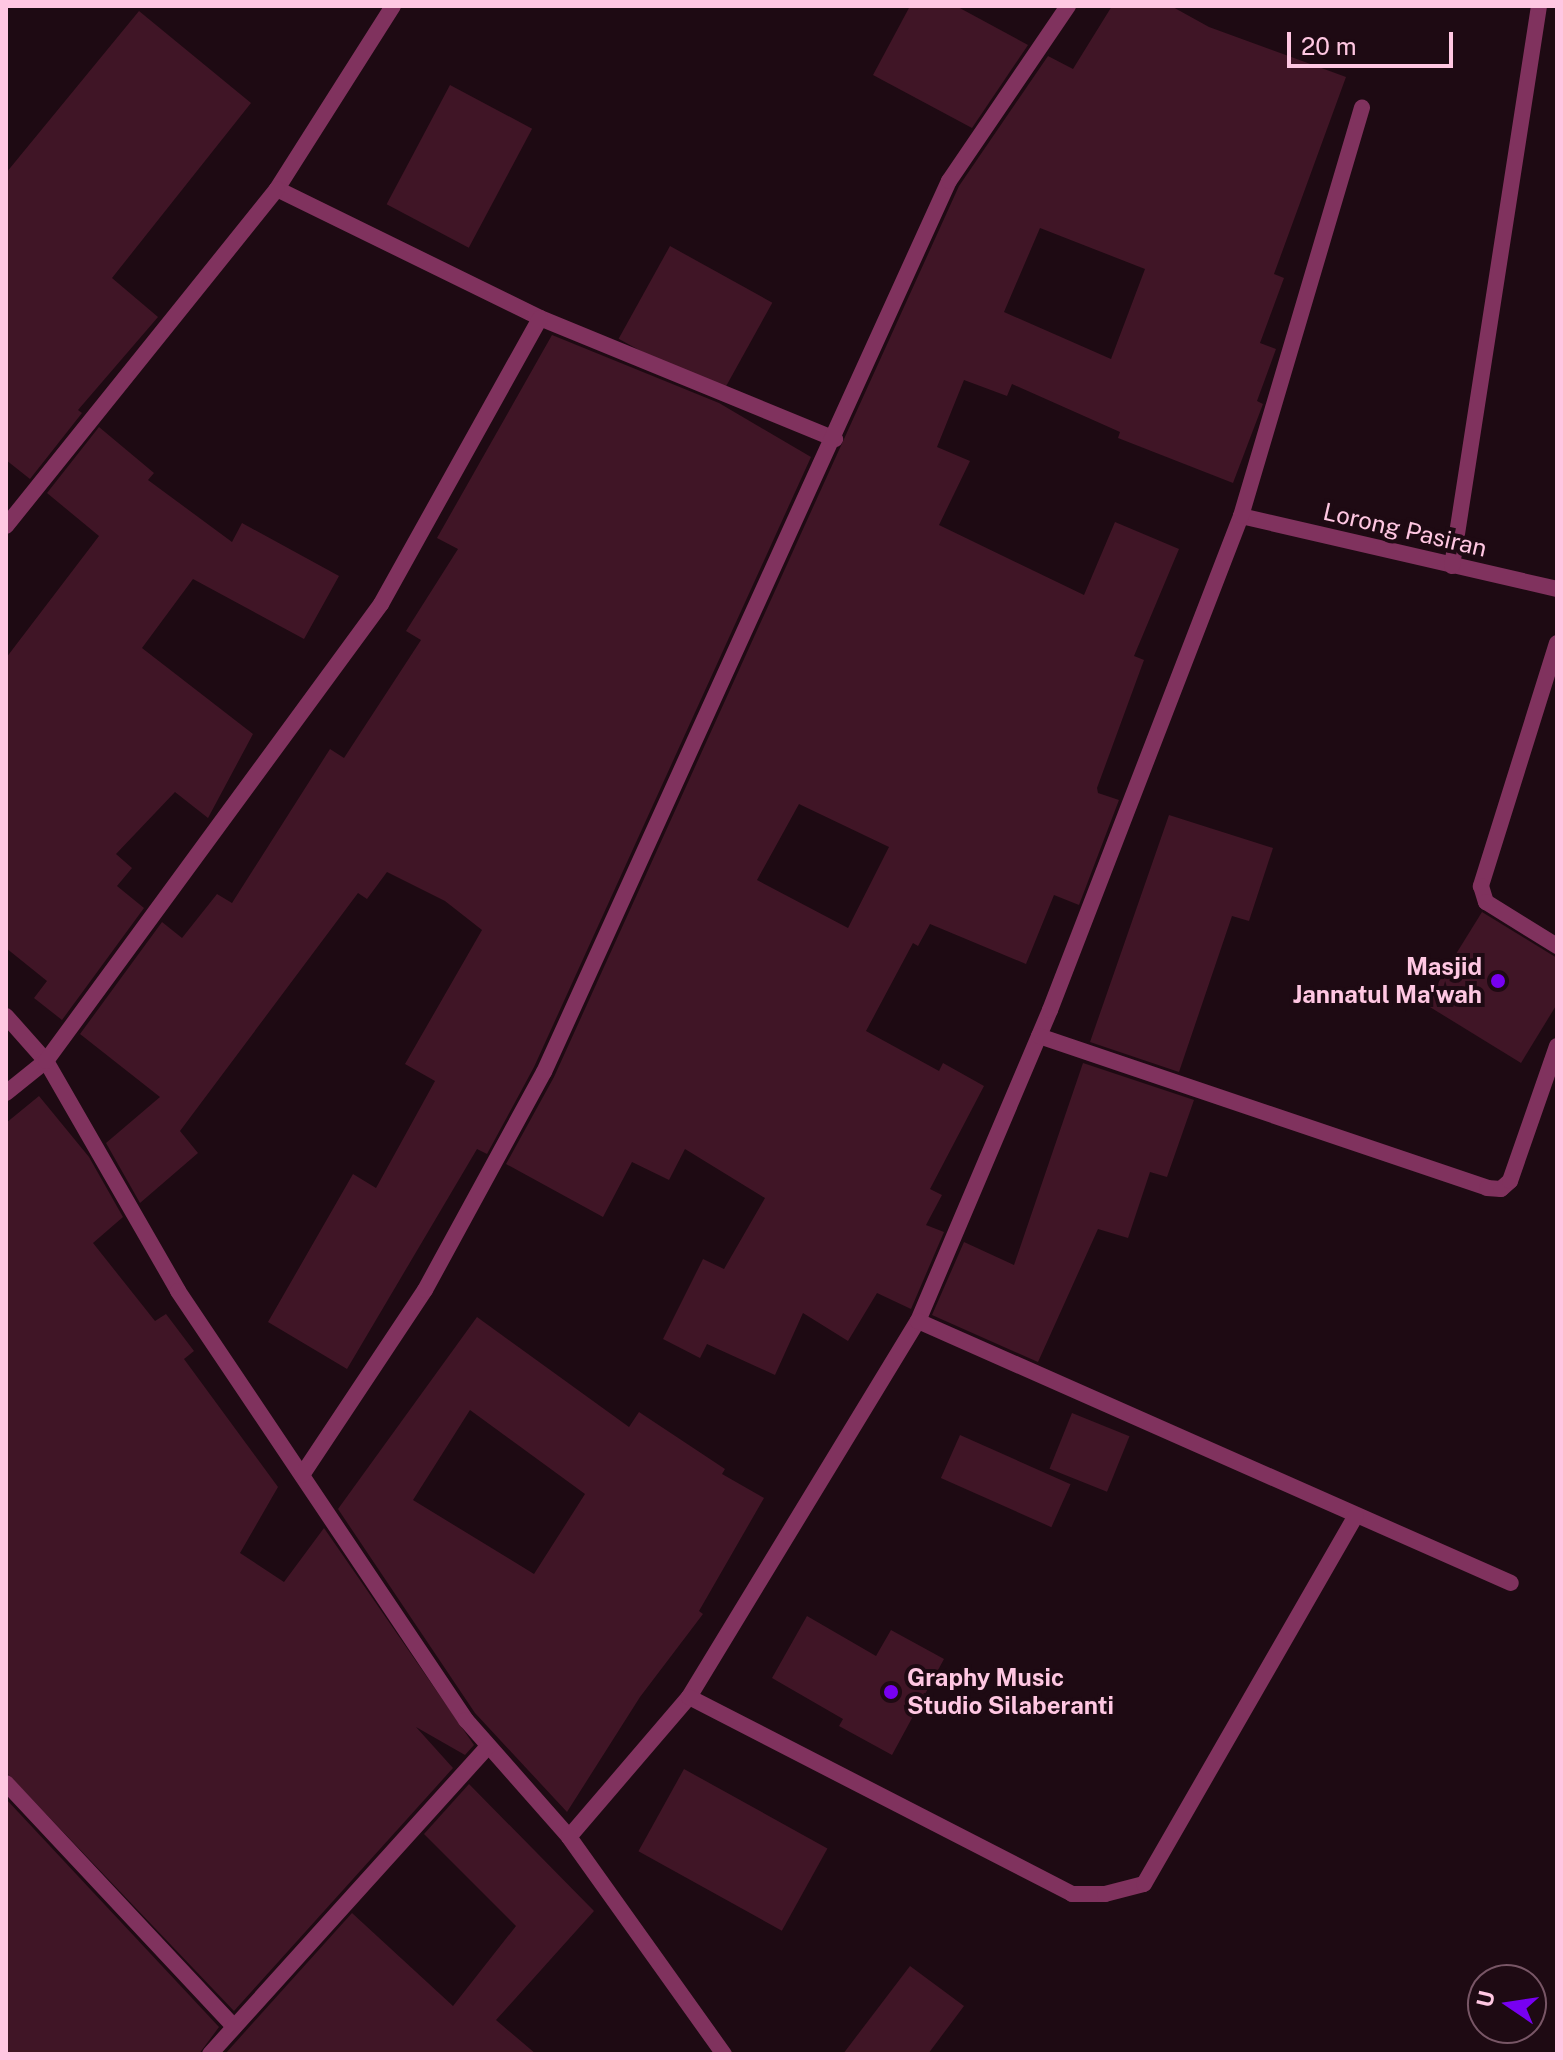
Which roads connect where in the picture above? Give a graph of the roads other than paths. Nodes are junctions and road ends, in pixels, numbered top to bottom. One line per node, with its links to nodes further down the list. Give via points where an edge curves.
1 (393, 6): 5 (street)
2 (1068, 6): 7 (street, via 949,181)
3 (1539, 6): 10 (street)
4 (1362, 108): 8 (street)
5 (277, 189): 6 (street); 9 (street)
6 (540, 318): 7 (street); 17 (street, via 381,604)
7 (835, 439): 20 (street, via 544,1072 425,1290)
8 (1241, 516): 10 (street, Lorong Pasiran); 15 (street)
9 (6, 526)
10 (1452, 566): 11 (street, Lorong Pasiran)
11 (1557, 589)
12 (1557, 643): 13 (street, via 1481,886 1486,902)
13 (1557, 946)
14 (6, 1016): 17 (street)
15 (1039, 1036): 16 (street, via 1501,1189 1510,1181); 19 (street)
16 (1557, 1046)
17 (46, 1061): 18 (street); 20 (street, via 178,1291)
18 (6, 1093)
19 (918, 1321): 21 (street); 23 (street)
20 (302, 1475): 24 (street)
21 (1356, 1516): 22 (street); 23 (street, via 1144,1884 1105,1894 1072,1894)
22 (1511, 1583)
23 (689, 1697): 26 (street)
24 (488, 1746): 26 (street); 27 (street)
25 (6, 1783): 27 (street)
26 (569, 1837): 29 (street)
27 (234, 2027): 28 (street)
28 (210, 2054)
29 (724, 2054)

